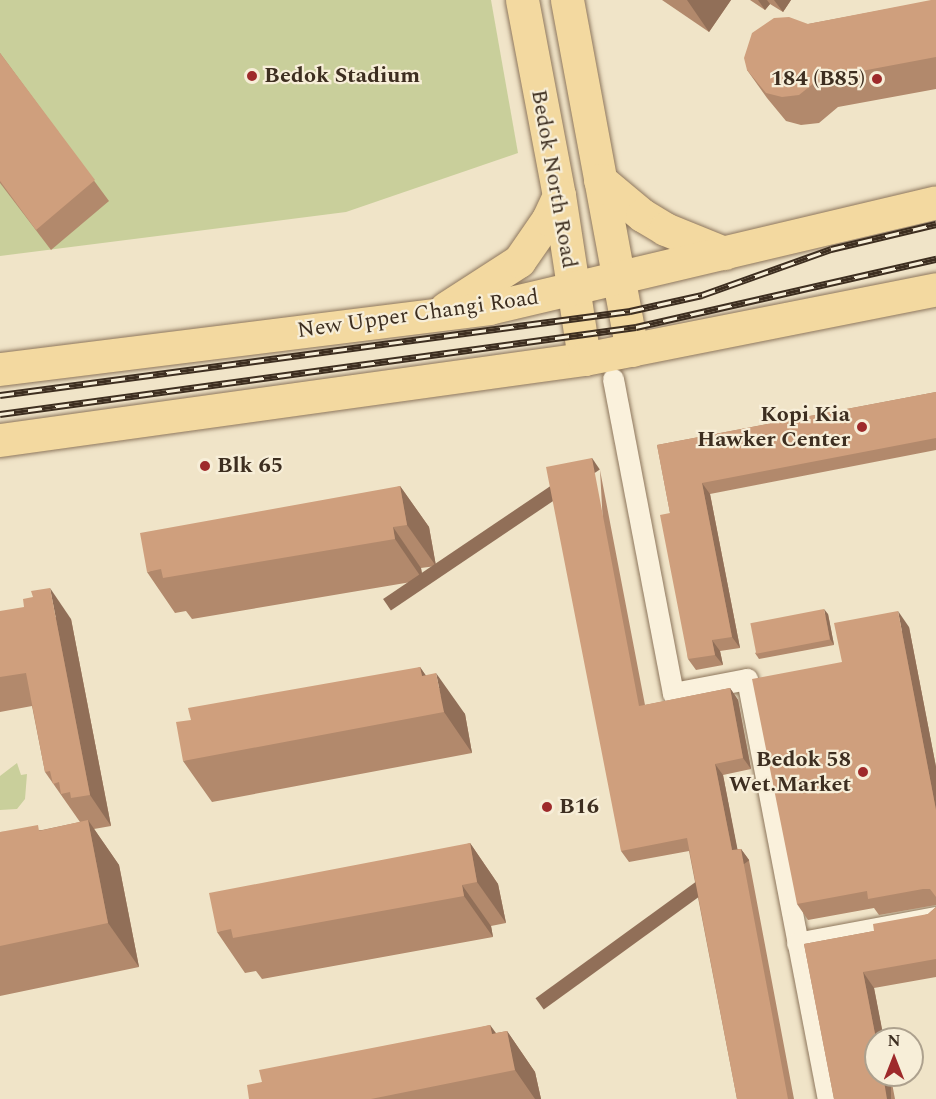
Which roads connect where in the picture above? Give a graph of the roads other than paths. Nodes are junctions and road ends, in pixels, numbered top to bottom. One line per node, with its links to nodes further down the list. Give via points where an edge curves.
1 (522, 0): 4 (main road, Bedok North Road)
2 (567, 0): 3 (main road, Bedok North Road)
3 (600, 180): 6 (main road, via 665,229); 7 (main road, Bedok North Road)
4 (559, 195): 8 (main road, Bedok North Road); 10 (main road, via 548,219 519,261)
5 (936, 202): 6 (main road, New Upper Changi Road)
6 (724, 253): 7 (main road, New Upper Changi Road)
7 (618, 277): 8 (main road, New Upper Changi Road); 11 (main road, Bedok North Road)
8 (572, 289): 10 (main road, New Upper Changi Road); 12 (main road, Bedok North Road)
9 (936, 289): 11 (main road)
10 (432, 317): 13 (main road, New Upper Changi Road)
11 (632, 350): 12 (main road)
12 (584, 359): 15 (main road)
13 (0, 369)
14 (613, 379): 17 (street, via 673,693 747,679)
15 (0, 440)
16 (936, 917): 17 (street)
17 (797, 943): 18 (street)
18 (828, 1099)

